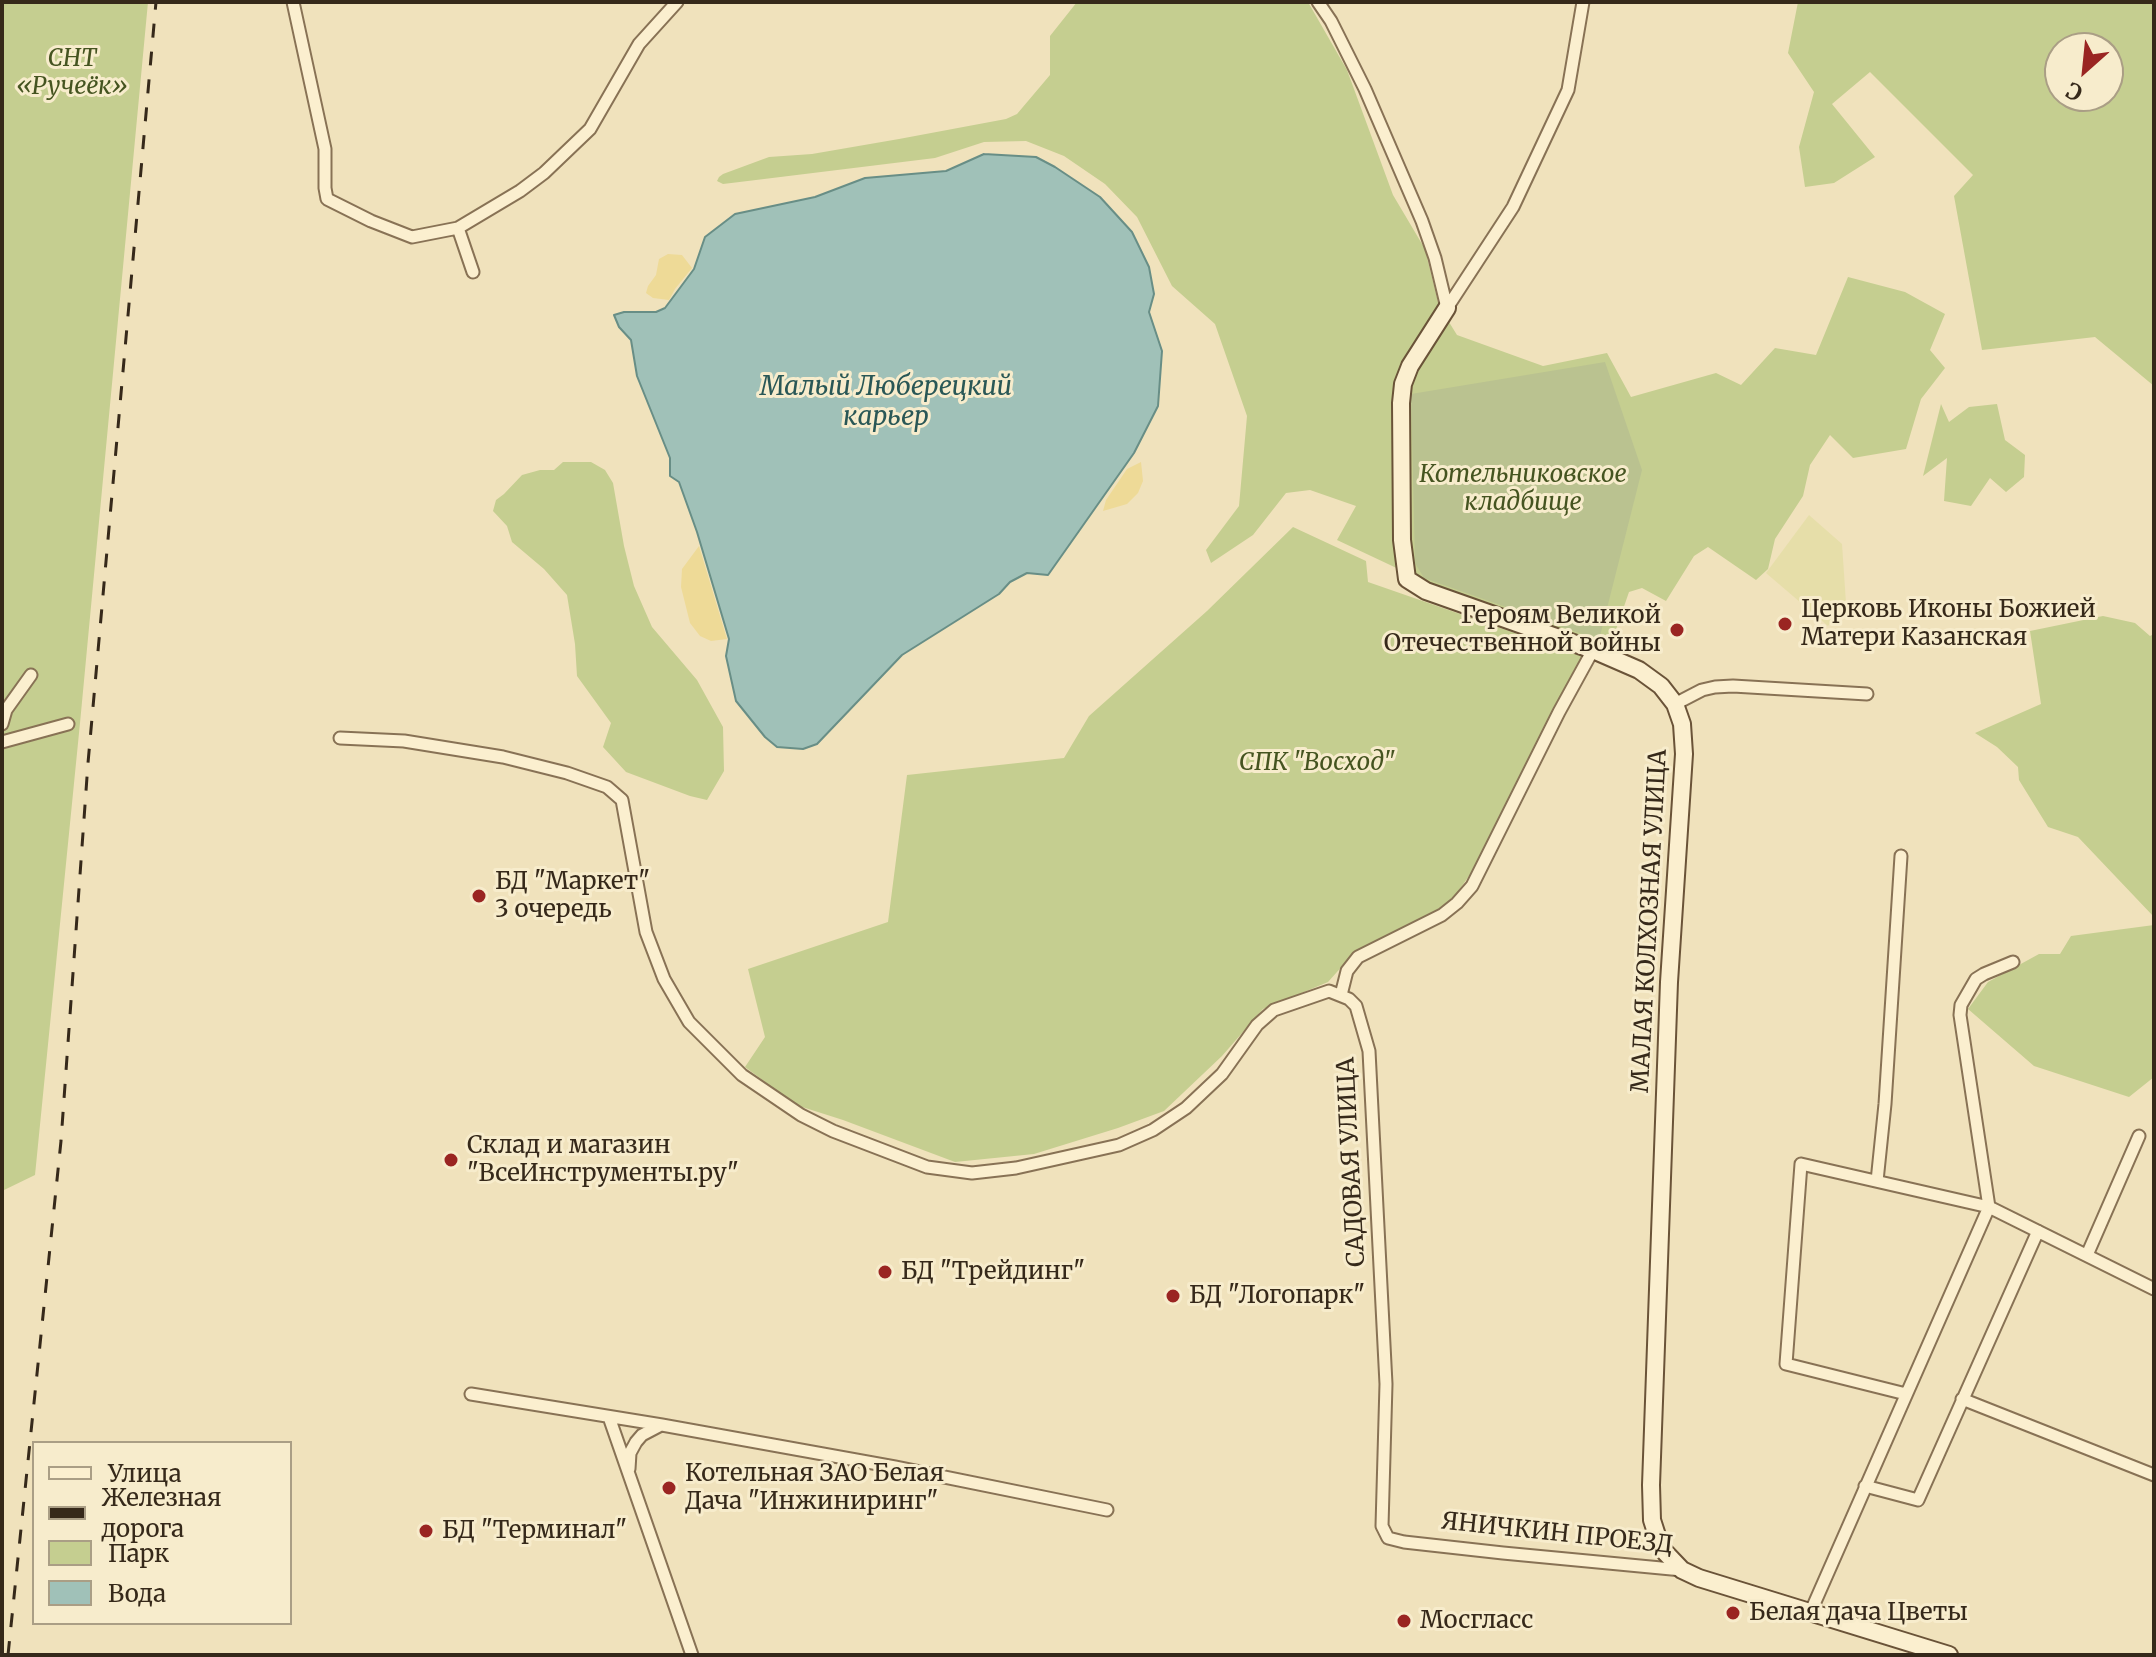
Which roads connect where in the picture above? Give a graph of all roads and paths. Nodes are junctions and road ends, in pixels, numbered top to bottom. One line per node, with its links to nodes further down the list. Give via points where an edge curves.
1 (293, 2): 5 (street, via 325,149 327,199 412,237)
2 (677, 2): 5 (street, via 639,44 590,129 544,173)
3 (1318, 2): 7 (street, via 1365,89 1422,221)
4 (1583, 2): 7 (street, via 1568,90 1513,207)
5 (458, 228): 6 (street)
6 (473, 272)
7 (1447, 308): 8 (street, via 1410,366 1402,394 1407,579 1426,591)
8 (1593, 650): 11 (street, via 1639,670); 18 (street, via 1472,886 1442,915 1358,957 1347,971)
9 (31, 675): 12 (street)
10 (1867, 694): 11 (street, via 1733,686 1702,690)
11 (1675, 704): 35 (street, МАЛАЯ КОЛХОЗНАЯ УЛИЦА, via 1684,754 1669,982 1651,1485 1652,1520 1661,1548)
12 (2, 724)
13 (68, 724): 15 (street)
14 (340, 738): 18 (street, via 404,741 503,757 607,787 622,800 646,932 664,979 689,1022 742,1075 801,1115 927,1167 972,1173 1016,1168 1119,1145 1186,1108 1222,1074 1274,1010 1329,991)
15 (2, 742)
16 (1901, 856): 20 (street)
17 (2013, 962): 21 (street, via 1976,979 1960,1015)
18 (1341, 995): 34 (street, САДОВАЯ УЛИЦА, via 1356,1006 1369,1051 1386,1384 1382,1526)
19 (2139, 1136): 23 (street)
20 (1877, 1181): 21 (street); 26 (street, via 1801,1164 1786,1364)
21 (1989, 1207): 22 (street); 26 (street)
22 (2038, 1231): 23 (street); 27 (street)
23 (2087, 1255): 24 (street)
24 (2154, 1289)
25 (471, 1394): 28 (street)
26 (1906, 1394): 32 (street)
27 (1962, 1399): 30 (street); 32 (street, via 1918,1500)
28 (609, 1417): 29 (street); 31 (street)
29 (662, 1425): 31 (street, via 636,1442 630,1453); 33 (street)
30 (2154, 1475)
31 (630, 1477): 37 (street)
32 (1865, 1486): 36 (street)
33 (1107, 1510)
34 (1388, 1538): 35 (street, ЯНИЧКИН ПРОЕЗД)
35 (1682, 1570): 36 (street, ЯНИЧКИН ПРОЕЗД)
36 (1811, 1611): 38 (street, ЯНИЧКИН ПРОЕЗД)
37 (692, 1655)
38 (1949, 1655)

